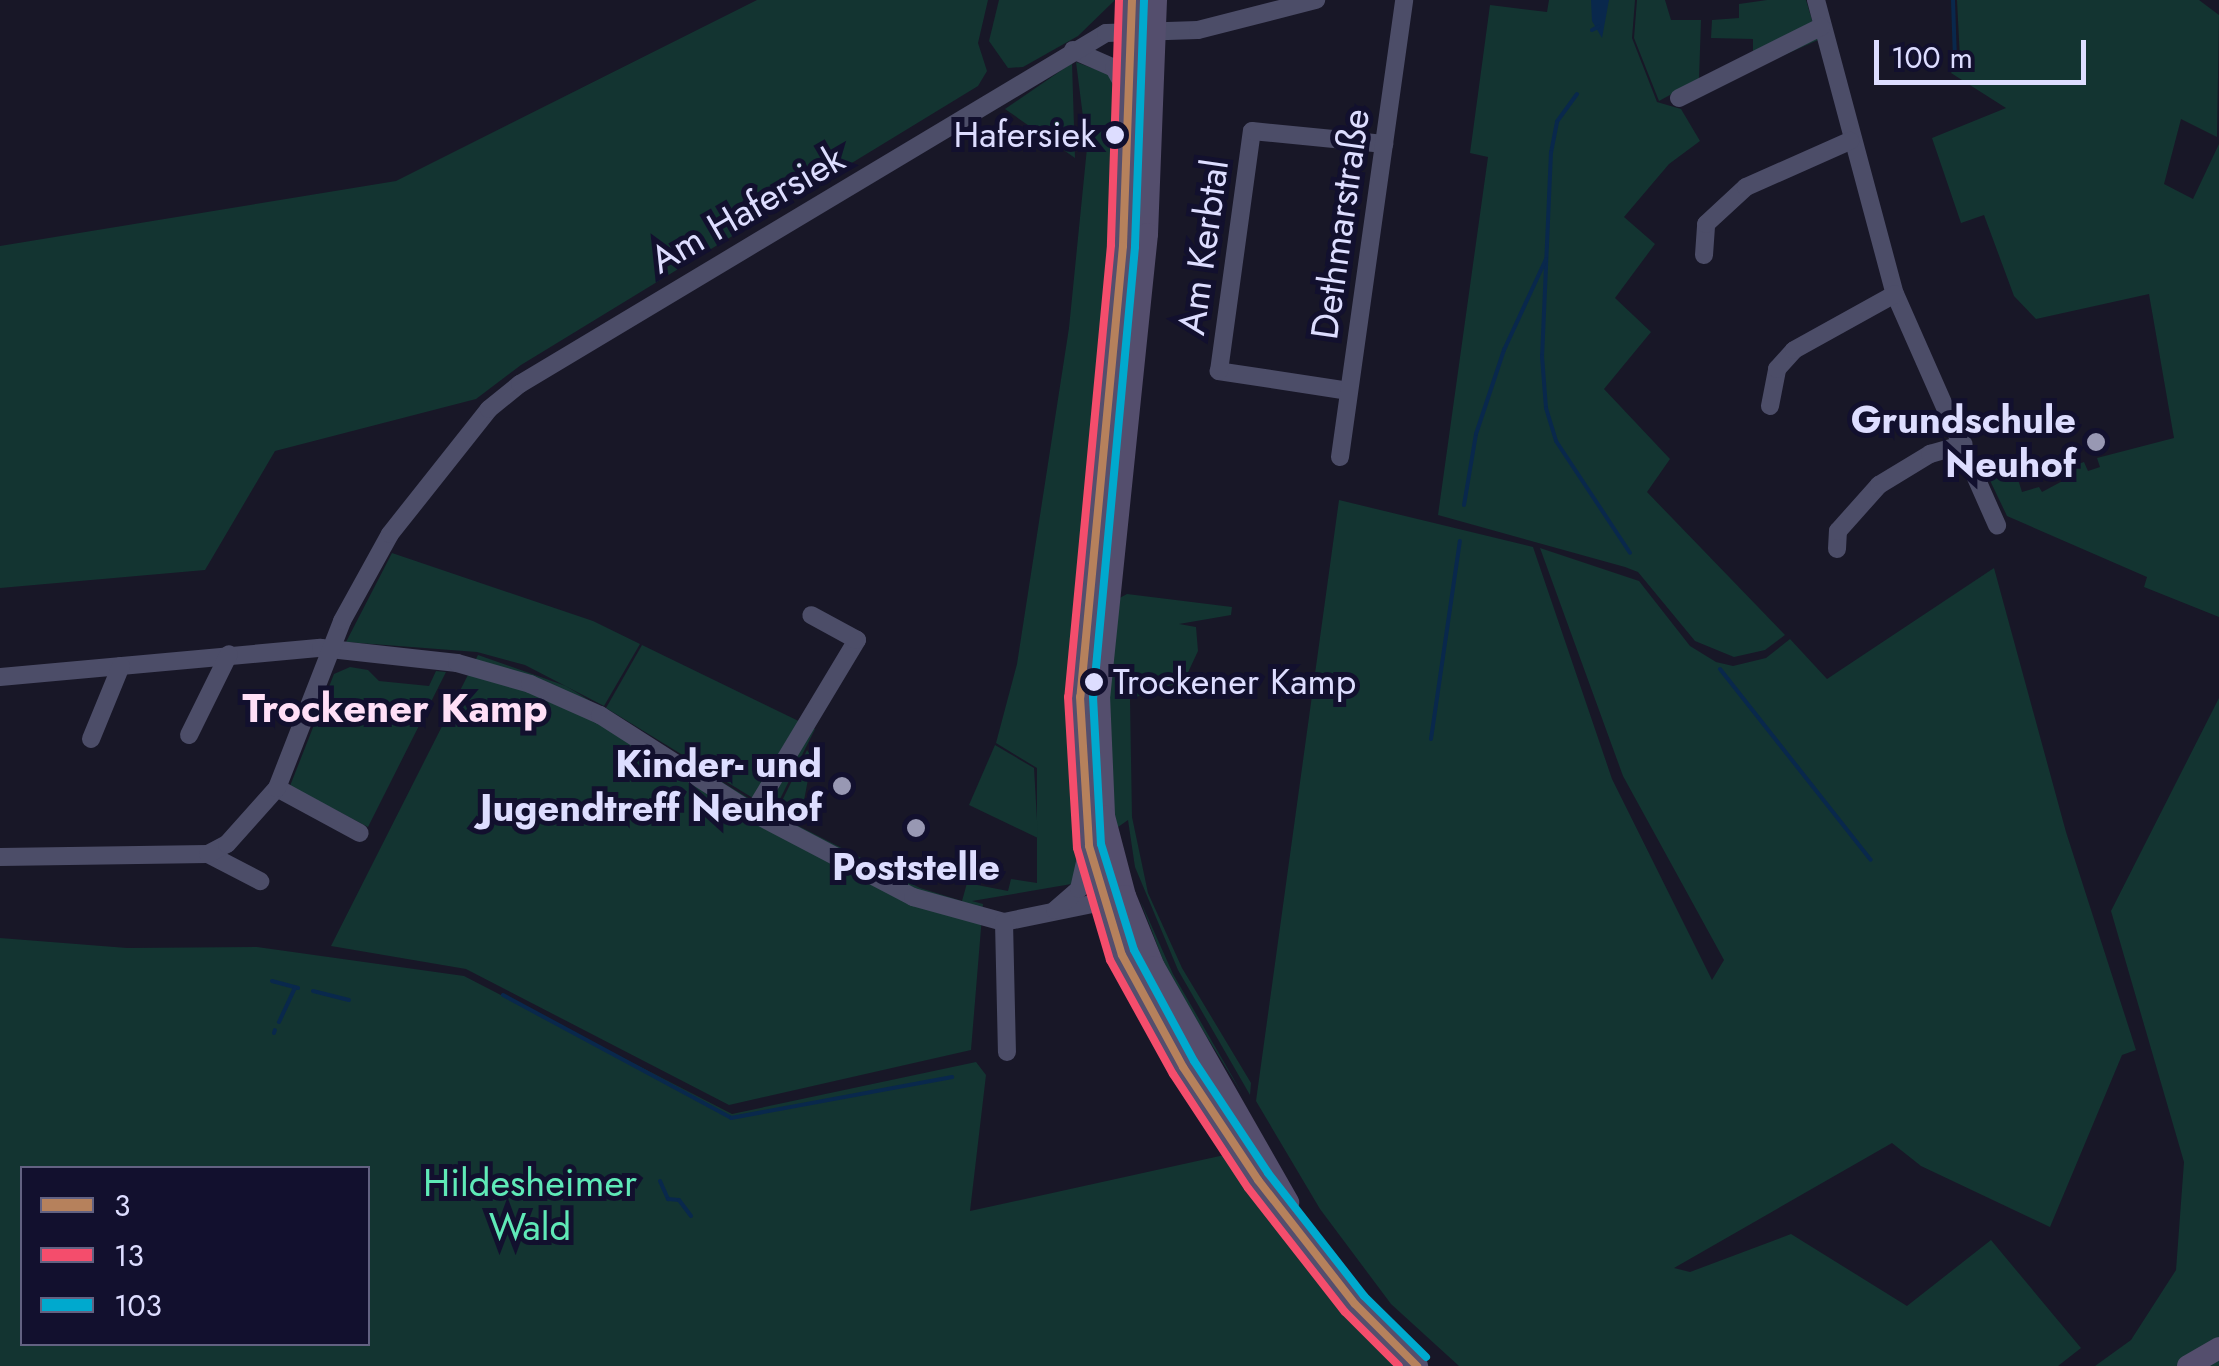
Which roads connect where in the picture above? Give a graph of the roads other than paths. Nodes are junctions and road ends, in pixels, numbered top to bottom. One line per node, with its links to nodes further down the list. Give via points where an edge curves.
1 (1132, 0): 8 (main road)
2 (1156, 0): 7 (main road)
3 (1316, 0): 7 (street, Am Hafersiek, via 1226,25)
4 (1404, 0): 13 (street, Dethmarstraße)
5 (1816, 0): 6 (street)
6 (1821, 26): 10 (street); 12 (street)
7 (1156, 30): 8 (street, Am Hafersiek); 36 (main road, via 1148,234 1099,694)
8 (1132, 31): 9 (street, Am Hafersiek, via 1106,34); 11 (main road)
9 (1073, 50): 11 (street, via 1114,68); 23 (street, Am Hafersiek, via 504,396 390,534 342,621)
10 (1679, 98)
11 (1131, 100): 32 (main road, via 1110,413 1080,696)
12 (1850, 140): 14 (street, via 1746,187 1706,224); 15 (street)
13 (1384, 144): 16 (street, Dethmarstraße); 16 (street, Am Kerbtal, via 1252,131 1219,372)
14 (1704, 255)
15 (1895, 294): 17 (street, via 1794,350 1777,369); 18 (street)
16 (1349, 391): 19 (street, Dethmarstraße)
17 (1770, 406)
18 (1964, 444): 20 (street); 21 (street, via 1930,454 1879,485 1838,531)
19 (1340, 456)
20 (1998, 525)
21 (1836, 549)
22 (811, 616): 30 (street, via 856,640)
23 (336, 648): 24 (street); 29 (street, Am Hafersiek); 30 (street, via 457,663 530,684 600,715)
24 (229, 654): 25 (street); 27 (street)
25 (121, 666): 26 (street); 28 (street)
26 (0, 677)
27 (188, 735)
28 (92, 739)
29 (277, 788): 31 (street); 33 (street, Am Hafersiek, via 249,825)
30 (754, 813): 38 (street, via 913,898)
31 (360, 833)
32 (1088, 846): 36 (main road); 37 (street, via 1079,888)
33 (208, 854): 34 (street); 35 (street)
34 (0, 856)
35 (260, 881)
36 (1114, 900): 37 (street); 41 (main road, via 1271,1163 1297,1223 1355,1304)
37 (1046, 916): 38 (street)
38 (1004, 922): 39 (street)
39 (1007, 1052)
40 (2219, 1348): 42 (main road)
41 (1418, 1366)
42 (2188, 1366)

